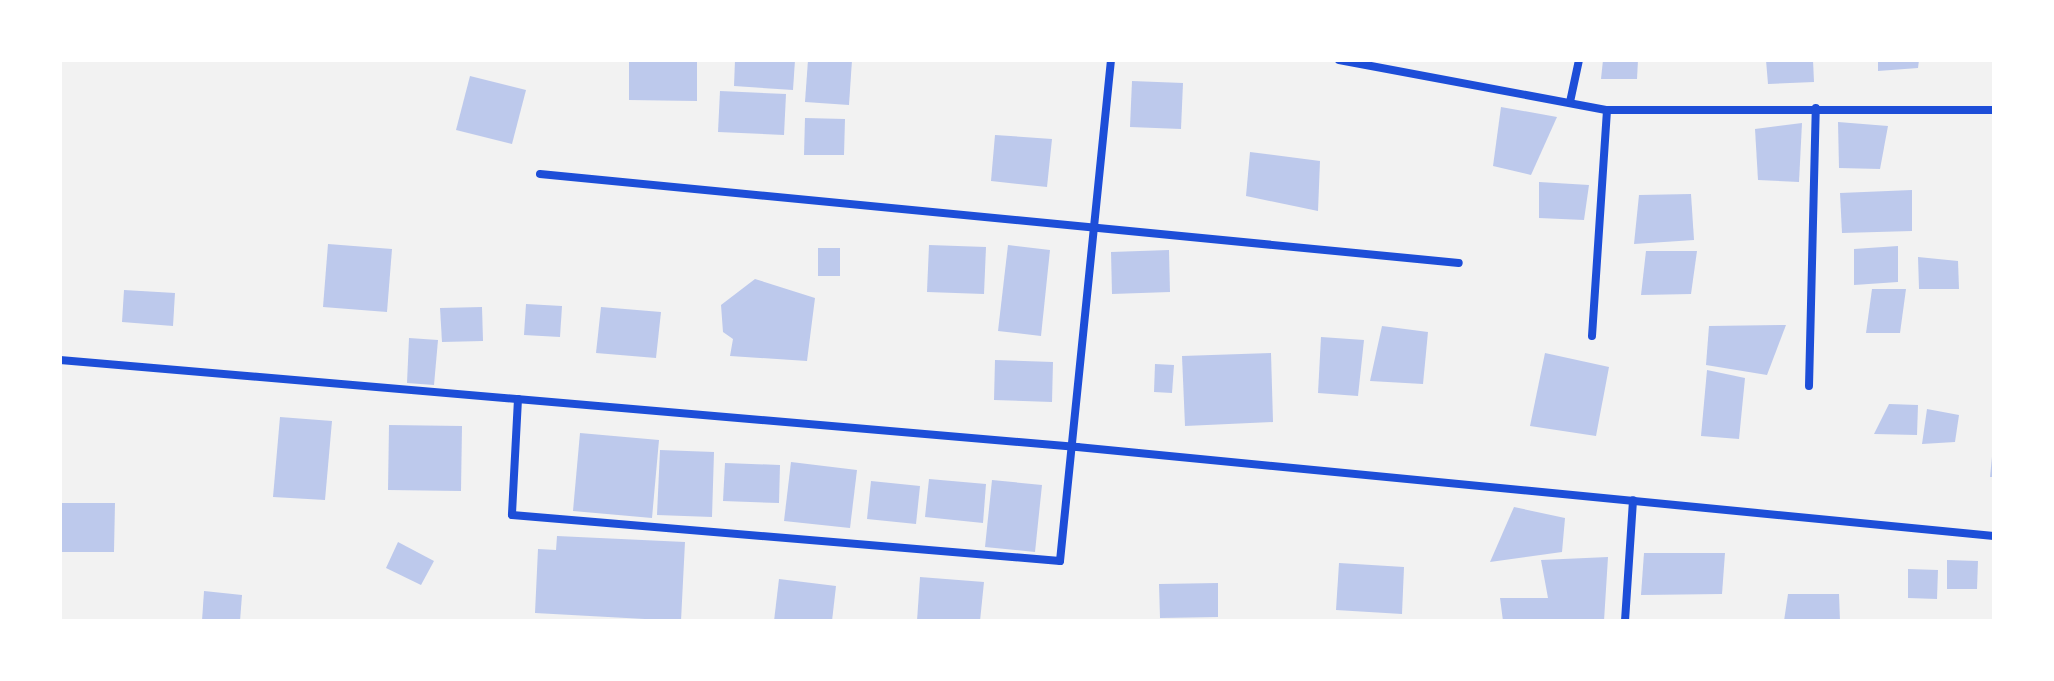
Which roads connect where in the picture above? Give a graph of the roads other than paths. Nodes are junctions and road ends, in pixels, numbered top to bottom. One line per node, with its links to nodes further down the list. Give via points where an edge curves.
1 (1111, 60): 9 (street)
2 (1339, 60): 4 (street)
3 (1579, 60): 4 (street)
4 (1570, 102): 6 (street)
5 (1816, 108): 6 (street); 7 (street); 13 (street)
6 (1607, 110): 11 (street)
7 (1994, 110)
8 (540, 174): 9 (street)
9 (1098, 228): 10 (street); 15 (street)
10 (1459, 263)
11 (1592, 336)
12 (60, 360): 14 (street)
13 (1809, 386)
14 (518, 399): 15 (street); 15 (street, via 512,515 1060,561)
15 (1077, 447): 16 (street)
16 (1633, 500): 17 (street); 18 (street)
17 (1994, 536)
18 (1625, 621)

